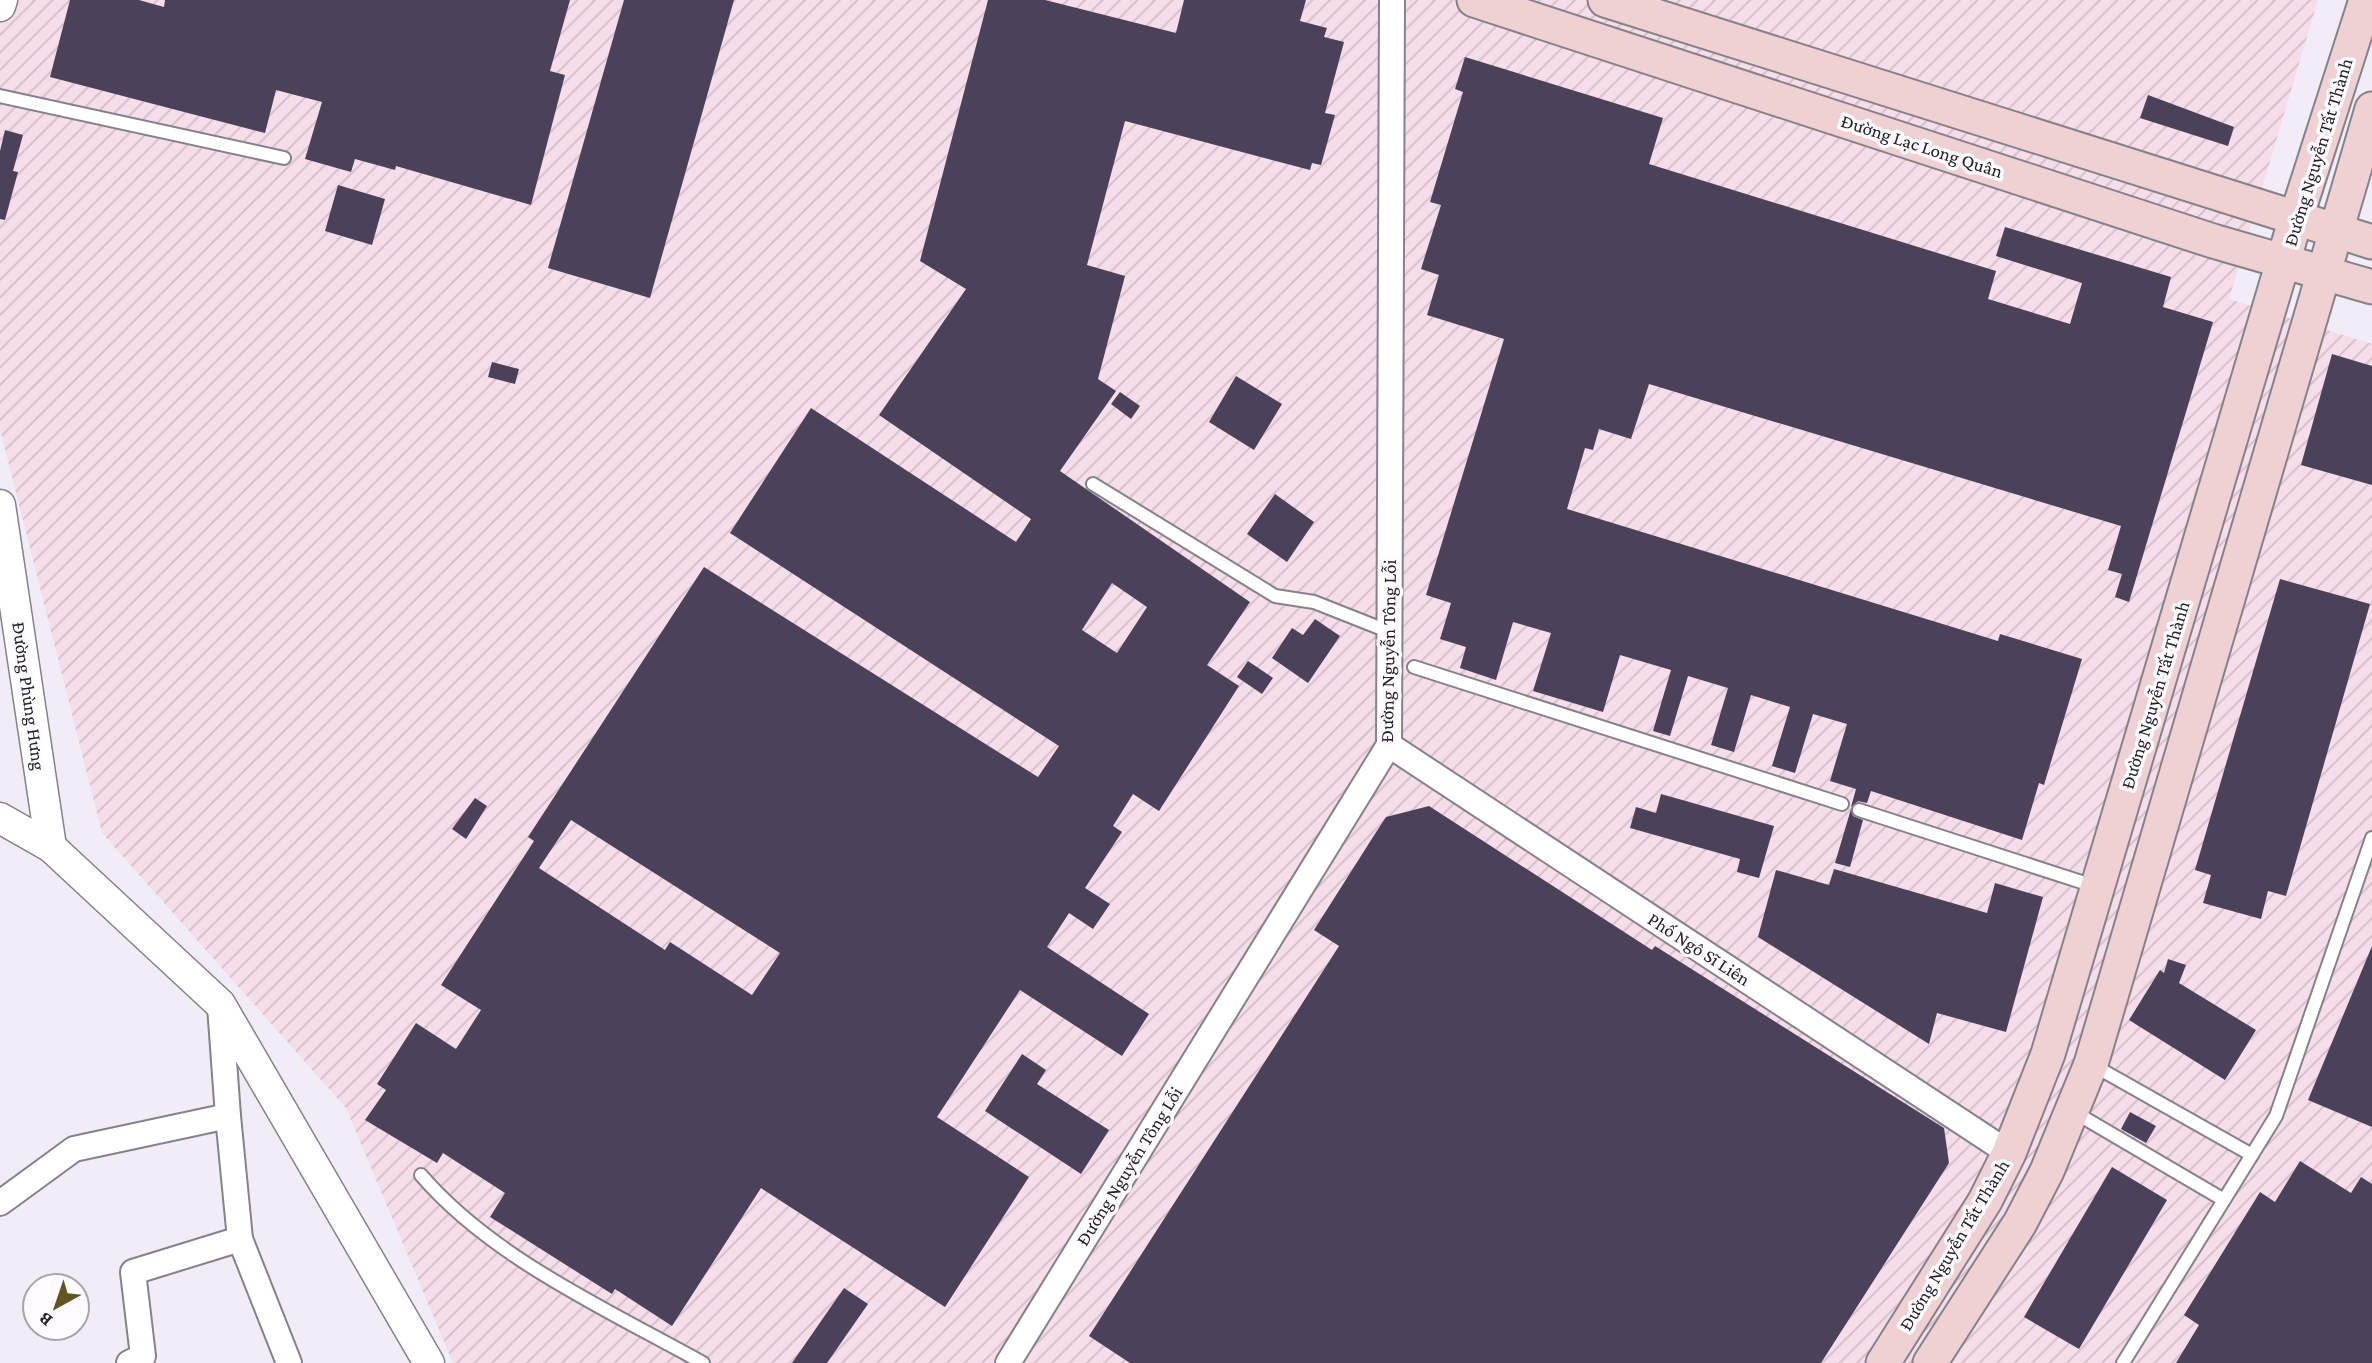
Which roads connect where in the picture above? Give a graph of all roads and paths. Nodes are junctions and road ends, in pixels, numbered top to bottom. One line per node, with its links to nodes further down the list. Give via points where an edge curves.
1 (2, 0): 6 (street)
2 (1392, 0): 18 (street, Đường Nguyễn Tông Lỗi)
3 (1474, 0): 13 (main road, Đường Lạc Long Quân)
4 (1605, 0): 10 (main road)
5 (2366, 0): 10 (main road, Đường Nguyễn Tất Thành)
6 (0, 6)
7 (0, 96): 9 (lane)
8 (2372, 108): 11 (main road, Đường Nguyễn Tất Thành)
9 (284, 158)
10 (2296, 218): 11 (main road); 13 (main road, Đường Nguyễn Tất Thành)
11 (2334, 230): 12 (main road); 14 (main road, Đường Nguyễn Tất Thành)
12 (2372, 242)
13 (2284, 261): 14 (main road, Đường Lạc Long Quân); 26 (main road, Đường Nguyễn Tất Thành)
14 (2322, 272): 15 (main road, Đường Lạc Long Quân); 28 (main road, Đường Nguyễn Tất Thành)
15 (2372, 287)
16 (1093, 484): 18 (lane, via 1275,596 1314,602)
17 (0, 505): 25 (street, Đường Phùng Hưng)
18 (1390, 632): 20 (street, Đường Nguyễn Tông Lỗi)
19 (1415, 667): 21 (lane)
20 (1389, 745): 31 (street, Phố Ngô Sĩ Liên); 42 (street, Đường Nguyễn Tông Lỗi)
21 (1842, 804)
22 (1859, 810): 26 (lane)
23 (2, 822): 25 (street)
24 (2372, 838): 32 (lane, via 2276,1115)
25 (51, 847): 27 (street)
26 (2098, 887): 31 (main road, Đường Nguyễn Tất Thành, via 2048,1054)
27 (220, 1004): 30 (street); 40 (street)
28 (2091, 1064): 29 (main road, Đường Nguyễn Tất Thành); 32 (lane)
29 (2073, 1111): 33 (main road, Đường Nguyễn Tất Thành); 35 (lane)
30 (228, 1116): 36 (street, via 74,1149); 37 (street)
31 (2009, 1153): 33 (main road); 43 (main road, Đường Nguyễn Tất Thành, via 1985,1200)
32 (2252, 1155): 35 (lane)
33 (2047, 1171): 44 (main road, Đường Nguyễn Tất Thành, via 2020,1223)
34 (421, 1175): 41 (lane, via 444,1202 509,1250)
35 (2224, 1200): 45 (lane)
36 (0, 1203)
37 (240, 1239): 38 (street, via 134,1272 143,1356); 39 (street)
38 (130, 1363)
39 (289, 1363)
40 (429, 1363)
41 (703, 1363)
42 (1008, 1363)
43 (1883, 1363)
44 (1930, 1363)
45 (2123, 1363)

